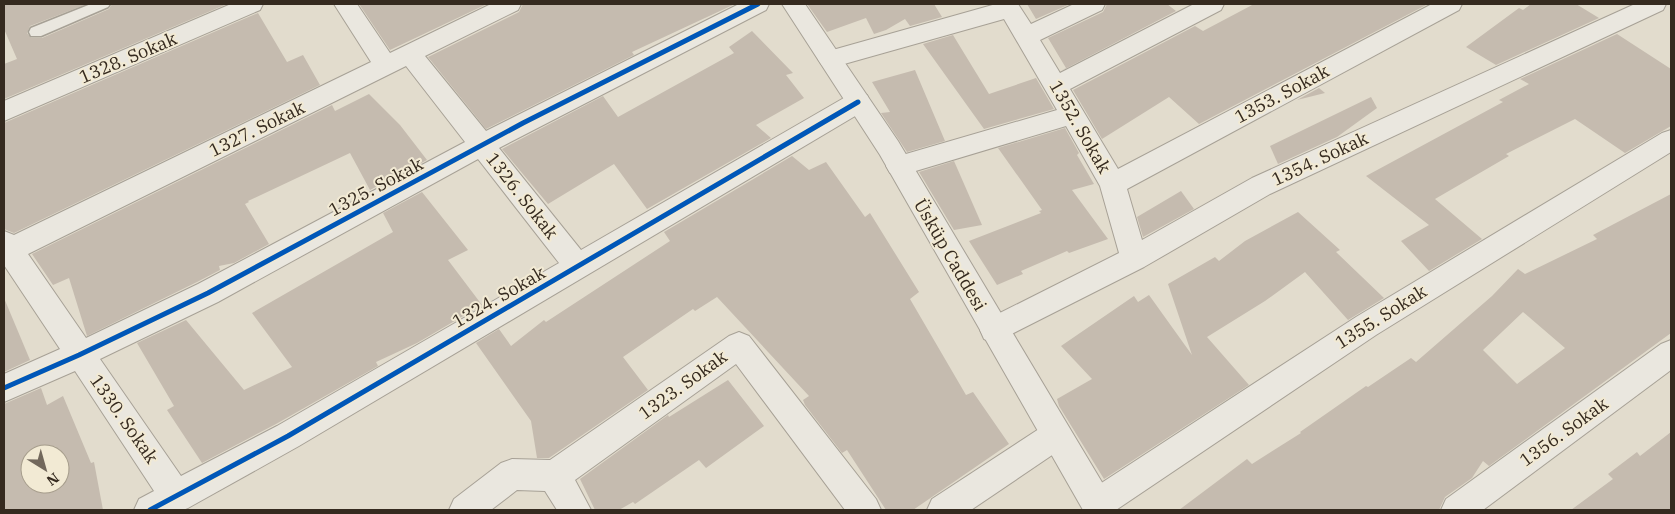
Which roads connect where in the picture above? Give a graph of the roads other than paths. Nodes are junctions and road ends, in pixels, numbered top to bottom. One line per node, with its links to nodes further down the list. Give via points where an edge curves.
1 (103, 4): 12 (lane)
2 (252, 4): 19 (street, 1328. Sokak)
3 (345, 4): 16 (street)
4 (510, 4): 14 (street, 1327. Sokak)
5 (758, 4): 22 (street, 1325. Sokak)
6 (793, 4): 15 (street, Üsküp Caddesi)
7 (1094, 4): 13 (street)
8 (1214, 4): 17 (street)
9 (1451, 4): 24 (street, 1353. Sokak)
10 (1655, 4): 26 (street, 1354. Sokak, via 1261,186)
11 (1008, 6): 13 (street, 1352. Sokak); 15 (street)
12 (36, 32)
13 (1027, 36): 17 (street, 1352. Sokak)
14 (410, 54): 16 (street, 1327. Sokak); 22 (street, 1326. Sokak)
15 (830, 59): 18 (street, Üsküp Caddesi)
16 (386, 65): 25 (street, 1327. Sokak)
17 (1055, 86): 20 (street, 1352. Sokak)
18 (858, 102): 23 (street, Üsküp Caddesi); 27 (street, 1324. Sokak)
19 (4, 111)
20 (1072, 115): 23 (street); 24 (street, 1352. Sokak)
21 (1671, 140): 35 (street, 1355. Sokak, via 1366,326)
22 (482, 145): 27 (street, 1326. Sokak); 30 (street, 1325. Sokak, via 208,293)
23 (899, 166): 28 (street, Üsküp Caddesi)
24 (1113, 184): 26 (street, 1352. Sokak)
25 (6, 249): 30 (street, 1330. Sokak)
26 (1134, 259): 28 (street, 1354. Sokak)
27 (578, 267): 34 (street, 1324. Sokak)
28 (994, 330): 32 (street, Üsküp Caddesi)
29 (1671, 354): 41 (street, 1356. Sokak)
30 (80, 355): 31 (street, 1325. Sokak); 34 (street, 1330. Sokak)
31 (4, 388)
32 (1056, 435): 35 (street, Üsküp Caddesi); 40 (street)
33 (554, 476): 37 (street, via 512,474); 38 (street); 39 (street, 1323. Sokak, via 739,344)
34 (177, 497): 36 (street, 1324. Sokak)
35 (1099, 507)
36 (150, 510)
37 (465, 510)
38 (575, 510)
39 (865, 510)
40 (943, 510)
41 (1457, 510)

